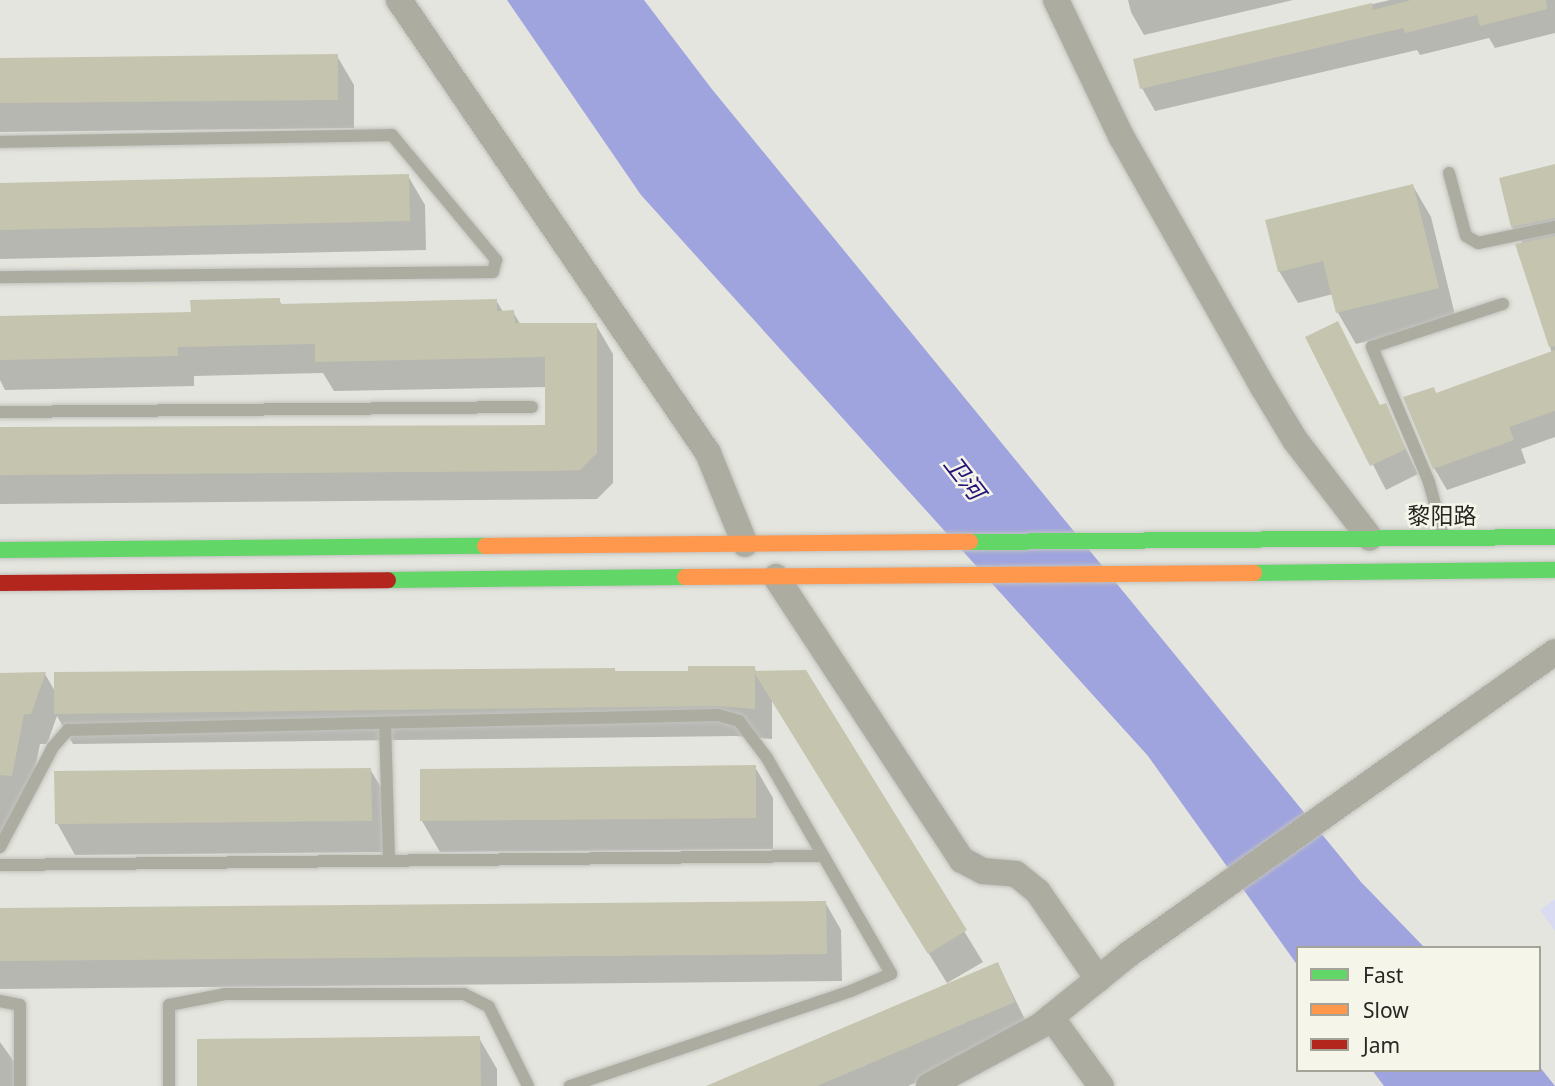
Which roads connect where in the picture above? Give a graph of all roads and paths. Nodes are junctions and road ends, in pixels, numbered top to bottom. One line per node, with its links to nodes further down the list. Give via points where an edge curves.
1 (400, 0): 13 (street, via 708,453)
2 (1056, 0): 11 (street, via 1121,136 1263,387 1295,440)
3 (0, 142): 6 (lane, via 392,135 496,260 493,272)
4 (1449, 173): 5 (lane, via 1466,236 1478,243)
5 (1555, 227)
6 (0, 277)
7 (1503, 304): 12 (lane, via 1372,347 1429,482)
8 (532, 407): 9 (lane)
9 (0, 412)
10 (1555, 537): 12 (main road, 黎阳路)
11 (1370, 538): 12 (main road, 黎阳路); 13 (main road, 黎阳路)
12 (1444, 538)
13 (745, 544): 14 (main road, 黎阳路)
14 (0, 550)
15 (1555, 570): 16 (main road)
16 (784, 577): 17 (main road); 24 (street, via 962,860 983,871 1017,874 1038,892)
17 (0, 583)
18 (1555, 652): 24 (street)
19 (385, 723): 20 (lane, via 68,730 53,747); 21 (lane, via 718,715 739,721 767,758); 22 (lane)
20 (0, 846)
21 (822, 856): 22 (lane); 30 (lane, via 891,974)
22 (389, 861): 23 (lane)
23 (0, 865)
24 (1098, 979): 26 (street)
25 (0, 1001): 27 (lane, via 20,1005)
26 (1051, 1017): 31 (street); 32 (street)
27 (20, 1086)
28 (169, 1086): 29 (lane, via 169,1005 225,994 464,994 489,1007)
29 (527, 1086)
30 (570, 1086)
31 (929, 1086)
32 (1101, 1086)

